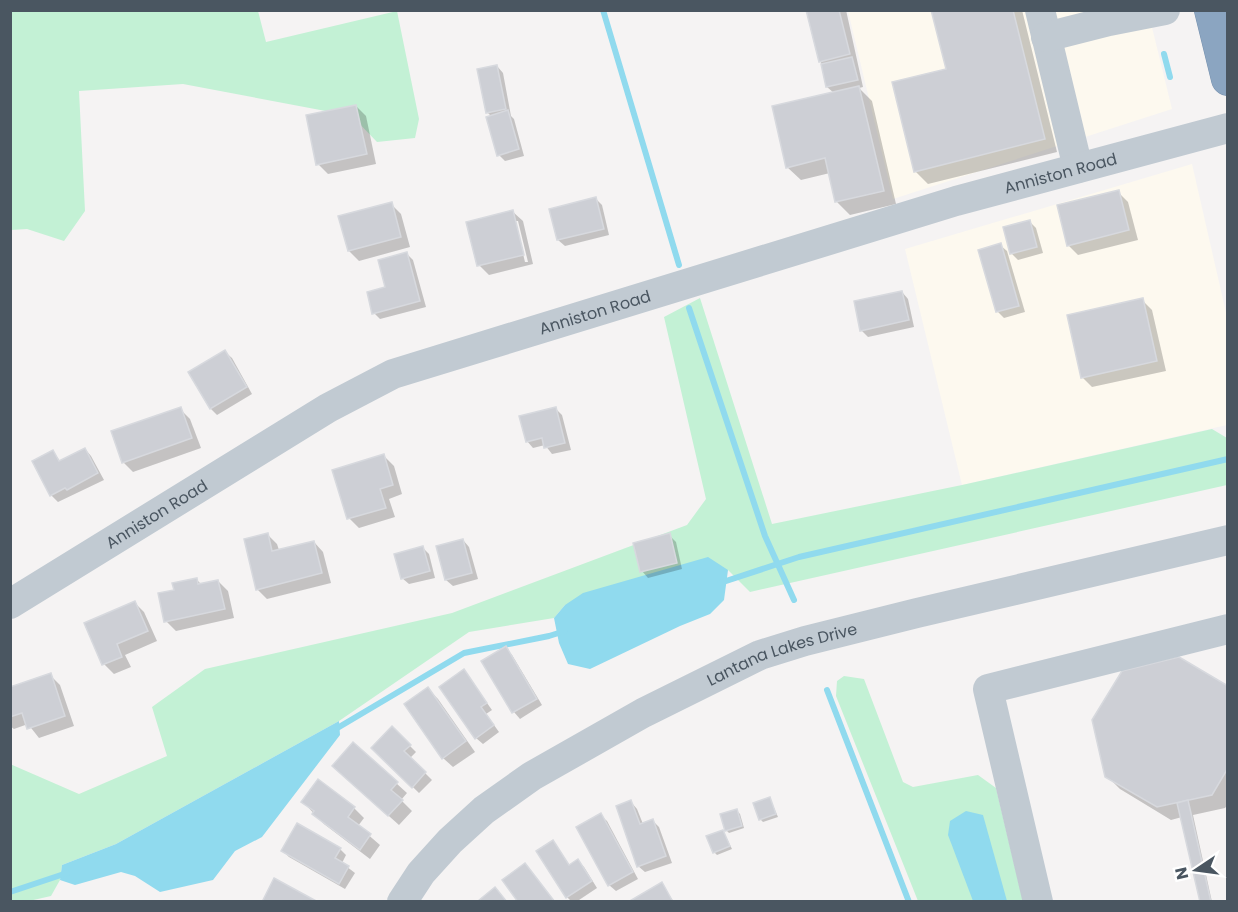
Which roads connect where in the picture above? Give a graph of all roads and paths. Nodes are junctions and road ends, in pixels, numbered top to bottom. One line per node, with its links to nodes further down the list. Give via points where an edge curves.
1 (1165, 10): 3 (street, via 1109,21)
2 (1211, 10): 4 (highway)
3 (1043, 24): 6 (street)
4 (1227, 79)
5 (1227, 128): 6 (street, Anniston Road)
6 (1078, 168): 8 (street, Anniston Road, via 956,201 393,374 328,408)
7 (1227, 540): 10 (street, Lantana Lakes Drive, via 916,613 760,655 643,713 532,777 484,810 421,873)
8 (10, 604)
9 (1227, 629): 11 (street, via 988,689)
10 (402, 902)
11 (1038, 902)

